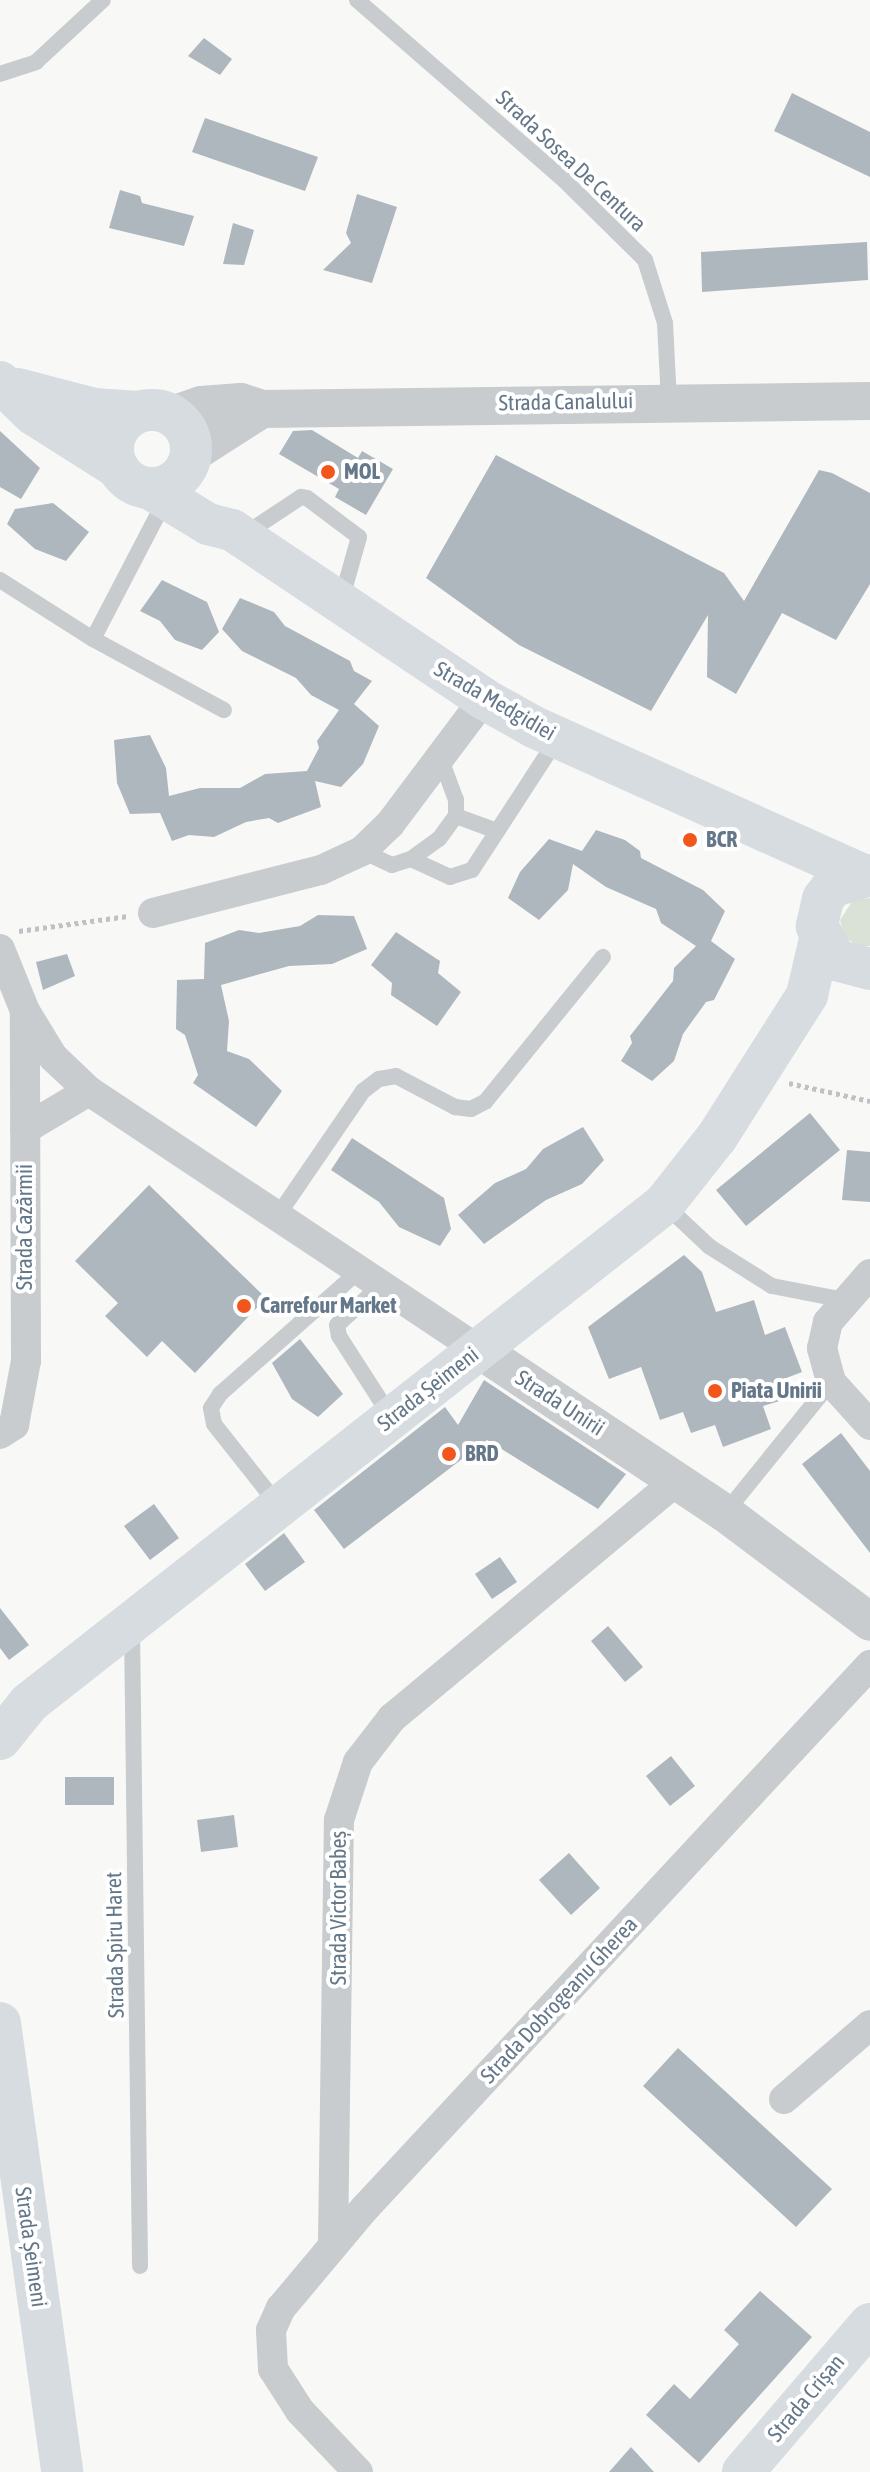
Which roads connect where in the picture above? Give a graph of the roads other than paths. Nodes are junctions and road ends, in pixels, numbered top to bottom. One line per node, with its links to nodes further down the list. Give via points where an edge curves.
1 (103, 0): 3 (lane, via 36,62)
2 (357, 0): 5 (lane, Strada Sosea De Centura, via 563,179 645,260 665,323)
3 (0, 74)
4 (1, 382): 8 (main road, Strada Medgidiei, via 94,409); 9 (main road, Strada Medgidiei, via 33,414)
5 (669, 401): 6 (street, Strada Canalului); 7 (street, Strada Canalului)
6 (870, 401)
7 (262, 409): 8 (street, Strada Canalului, via 241,402); 9 (street)
8 (155, 413): 9 (main road, via 187,432); 9 (main road, via 115,436)
9 (165, 475): 10 (main road, Strada Medgidiei); 13 (lane)
10 (237, 533): 12 (main road, Strada Medgidiei); 12 (lane, via 307,498 359,537)
11 (0, 580): 13 (lane)
12 (340, 602): 14 (main road, Strada Medgidiei)
13 (93, 639): 15 (lane)
14 (484, 699): 16 (main road, Strada Medgidiei); 17 (street)
15 (224, 710)
16 (558, 737): 19 (lane); 20 (main road, Strada Medgidiei)
17 (440, 757): 18 (lane, via 456,800); 21 (street, via 390,824)
18 (456, 816): 19 (lane); 22 (lane, via 439,839)
19 (497, 831): 22 (lane, via 472,870 462,875 450,877)
20 (778, 836): 23 (main road, Strada Medgidiei); 25 (main road, via 806,881)
21 (362, 851): 22 (lane, via 392,865); 24 (street, via 321,870)
22 (411, 859)
23 (866, 875): 25 (main road, via 833,886)
24 (153, 913)
25 (819, 926): 28 (main road, via 836,960); 29 (main road, Strada Șeimeni)
26 (8, 940): 30 (street)
27 (603, 957): 34 (lane, via 485,1102 471,1109 455,1107 396,1076 371,1085 345,1114)
28 (866, 969): 29 (main road, Strada Șeimeni, via 826,979)
29 (807, 995): 33 (main road, Strada Șeimeni, via 757,1076)
30 (25, 1011): 31 (street, Strada Unirii, via 53,1057); 32 (street, Strada Cazărmii)
31 (89, 1091): 32 (street); 34 (street, Strada Unirii)
32 (25, 1129): 42 (street, Strada Cazărmii, via 26,1361 14,1425)
33 (664, 1204): 37 (lane, via 710,1247 772,1286); 38 (main road, Strada Șeimeni)
34 (276, 1218): 36 (street, Strada Unirii)
35 (870, 1274): 37 (street)
36 (369, 1279): 38 (street, Strada Unirii); 40 (lane, via 337,1325); 44 (lane, via 220,1394 211,1408 214,1424)
37 (844, 1300): 39 (street, via 828,1322 822,1348)
38 (478, 1349): 40 (main road, Strada Șeimeni); 43 (street, Strada Unirii)
39 (831, 1382): 41 (street, via 850,1409); 45 (lane)
40 (392, 1417): 44 (main road, Strada Șeimeni)
41 (870, 1425)
42 (0, 1434)
43 (678, 1480): 45 (street, Strada Unirii); 53 (street, Strada Victor Babeș, via 392,1718 358,1762 339,1820)
44 (279, 1507): 47 (main road, Strada Șeimeni)
45 (725, 1513): 46 (street, Strada Unirii)
46 (870, 1622)
47 (132, 1624): 49 (main road, Strada Șeimeni, via 29,1703); 54 (lane, Strada Spiru Haret)
48 (870, 1665): 53 (street, Strada Dobrogeanu Gherea)
49 (0, 1739)
50 (870, 2025): 52 (street)
51 (1, 2039): 56 (main road, Strada Șeimeni)
52 (784, 2099)
53 (333, 2244): 57 (street, Strada Dobrogeanu Gherea, via 281,2308 270,2348 282,2387)
54 (140, 2266)
55 (870, 2324): 58 (main road, Strada Crișan)
56 (62, 2472)
57 (358, 2472)
58 (743, 2472)

